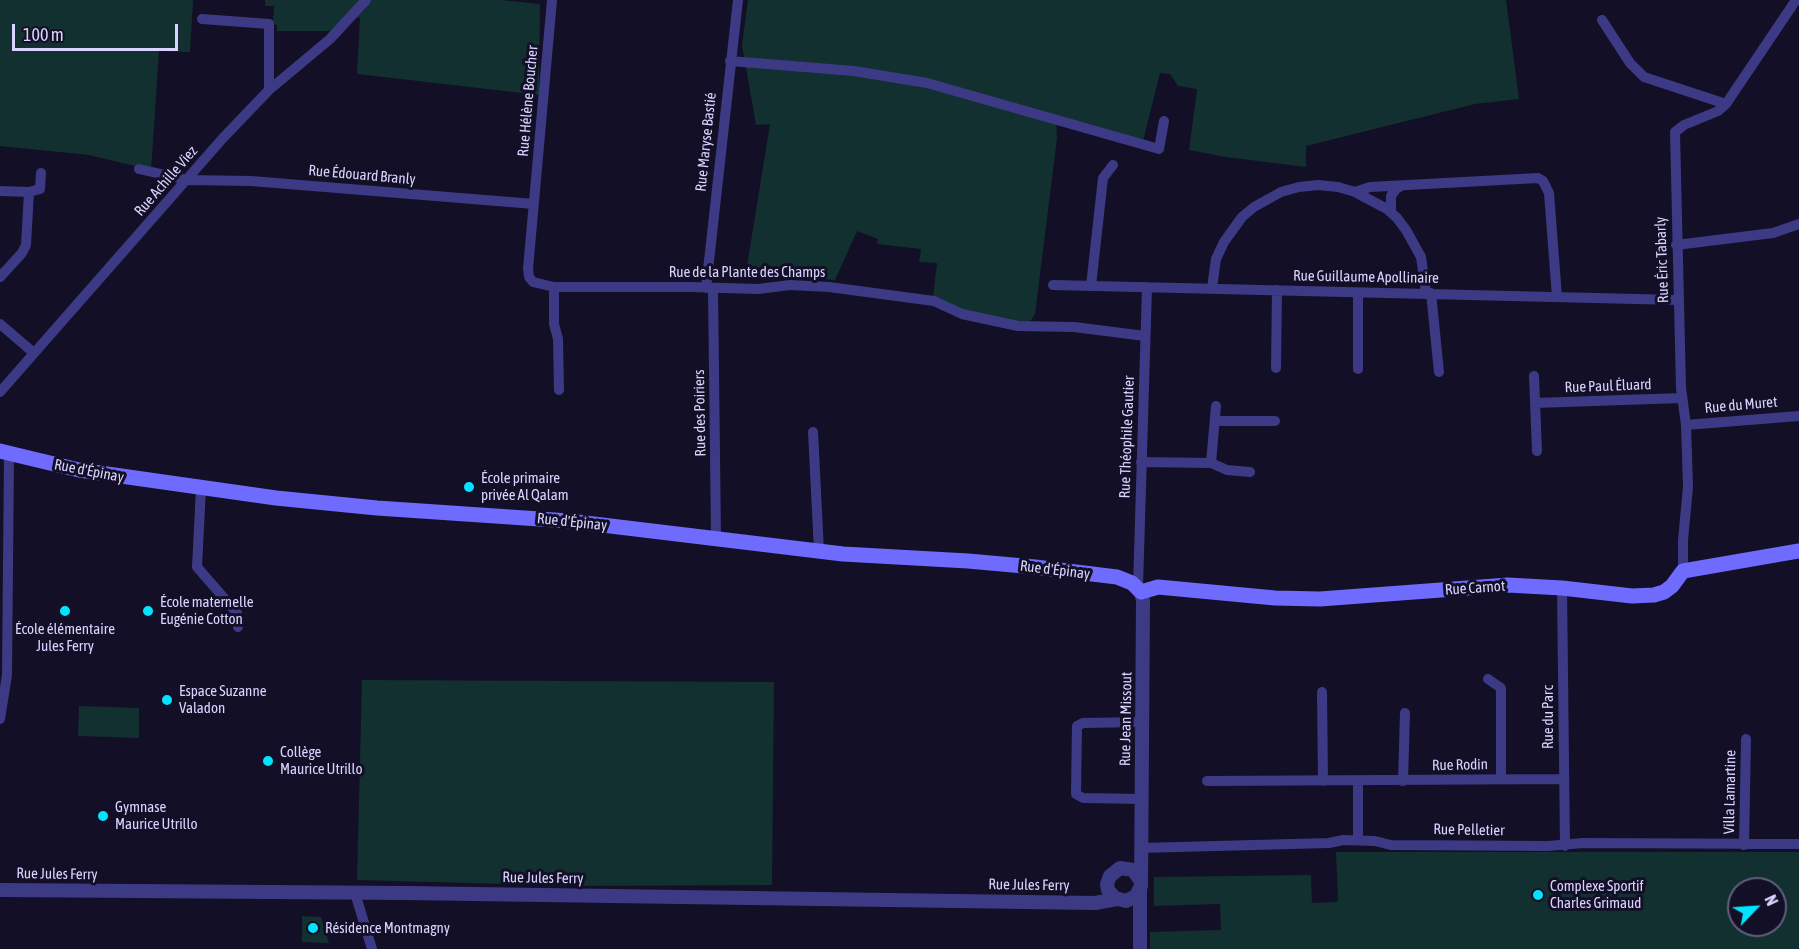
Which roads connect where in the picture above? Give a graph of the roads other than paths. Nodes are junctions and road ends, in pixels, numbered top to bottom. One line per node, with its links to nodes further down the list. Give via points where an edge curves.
1 (366, 0): 8 (street, Rue Achille Viez, via 330,39)
2 (552, 0): 19 (street, Rue Hélène Boucher)
3 (738, 0): 7 (street, Rue Maryse Bastié)
4 (1796, 0): 9 (street, Rue Éric Tabarly)
5 (202, 19): 8 (street, via 269,24)
6 (1602, 20): 9 (street, via 1644,77)
7 (730, 61): 10 (street, via 854,71 927,83 1159,148); 28 (street, Rue Maryse Bastié)
8 (269, 90): 14 (street, Rue Achille Viez)
9 (1726, 105): 22 (street, Rue Éric Tabarly, via 1676,132)
10 (1164, 121)
11 (1113, 165): 25 (street, via 1103,178)
12 (140, 169): 14 (street, Rue Édouard Branly)
13 (41, 173): 17 (street, via 40,189)
14 (187, 180): 19 (street, Rue Édouard Branly); 37 (street, Rue Achille Viez)
15 (1401, 186): 18 (street, via 1370,187); 20 (street, via 1391,196); 33 (street, via 1531,177 1543,181 1549,193)
16 (0, 191): 17 (street)
17 (29, 192): 23 (street, via 26,245)
18 (1355, 192): 20 (street); 29 (street, via 1318,185 1299,187 1254,207 1224,242 1216,259)
19 (534, 204): 26 (street, Rue de la Plante des Champs, via 529,277 533,282)
20 (1391, 212): 32 (street, via 1416,246)
21 (1799, 224): 22 (street, via 1773,233)
22 (1676, 245): 34 (street, Rue Éric Tabarly)
23 (0, 278)
24 (1053, 285): 25 (street, Rue Guillaume Apollinaire)
25 (1091, 286): 27 (street, Rue Guillaume Apollinaire)
26 (554, 287): 28 (street, Rue de la Plante des Champs); 42 (street)
27 (1147, 287): 29 (street, Rue Guillaume Apollinaire); 36 (street, Rue Théophile Gautier)
28 (710, 288): 36 (street, Rue de la Plante des Champs, via 790,285 858,290 934,301 962,314 1018,326 1074,327); 58 (street, Rue des Poiriers)
29 (1212, 288): 30 (street, Rue Guillaume Apollinaire)
30 (1277, 290): 31 (street, Rue Guillaume Apollinaire); 38 (street)
31 (1358, 293): 32 (street, Rue Guillaume Apollinaire); 39 (street)
32 (1428, 293): 33 (street, Rue Guillaume Apollinaire); 40 (street)
33 (1557, 297): 34 (street, Rue Guillaume Apollinaire)
34 (1678, 300): 44 (street, Rue Éric Tabarly)
35 (0, 324): 37 (street)
36 (1145, 336): 54 (street, Rue Théophile Gautier)
37 (34, 353): 43 (street, Rue Achille Viez)
38 (1276, 368)
39 (1358, 369)
40 (1439, 372)
41 (1534, 376): 45 (street)
42 (559, 390)
43 (0, 392)
44 (1682, 398): 45 (street, Rue Paul Éluard); 50 (street, Rue Éric Tabarly)
45 (1535, 403): 52 (street)
46 (1216, 406): 48 (street)
47 (1799, 416): 50 (street, Rue du Muret)
48 (1215, 421): 49 (street); 55 (street)
49 (1275, 421)
50 (1686, 425): 61 (street, Rue Éric Tabarly, via 1688,487)
51 (813, 432): 59 (street)
52 (1537, 451)
53 (4, 453): 57 (main road, Rue d'Épinay, via 79,470); 68 (street, via 7,675)
54 (1141, 462): 55 (street); 63 (street, Rue Théophile Gautier)
55 (1212, 463): 56 (street, via 1227,470)
56 (1250, 472)
57 (201, 488): 58 (main road, Rue d'Épinay); 64 (street, via 197,567 237,613)
58 (716, 538): 59 (main road, Rue d'Épinay)
59 (819, 551): 63 (main road, Rue d'Épinay, via 1035,567 1117,578)
60 (1799, 551): 61 (main road)
61 (1683, 572): 62 (main road, Rue Carnot, via 1672,586 1654,595)
62 (1562, 588): 63 (main road, Rue Carnot, via 1508,585 1320,599 1158,587); 72 (street, Rue du Parc)
63 (1139, 590): 69 (street, Rue Jean Missout, via 1143,602)
64 (238, 627)
65 (1488, 679): 71 (street, via 1501,688)
66 (1322, 692): 74 (street)
67 (1405, 713): 75 (street)
68 (0, 719)
69 (1142, 722): 77 (street, Rue Jean Missout); 77 (street, via 1077,726 1076,794 1083,798)
70 (1746, 739): 80 (street, Villa Lamartine)
71 (1501, 779): 72 (street, Rue Rodin); 75 (street, Rue Rodin)
72 (1563, 779): 81 (street, Rue du Parc)
73 (1207, 781): 74 (street, Rue Rodin)
74 (1323, 781): 76 (street, Rue Rodin)
75 (1403, 781): 76 (street, Rue Rodin)
76 (1358, 782): 78 (street)
77 (1141, 799): 82 (street, Rue Jean Missout)
78 (1358, 840): 81 (street, Rue Pelletier, via 1391,845); 82 (street, Rue Pelletier)
79 (1799, 844): 80 (street, Rue Pelletier)
80 (1744, 845): 81 (street, Rue Pelletier)
81 (1564, 846)
82 (1140, 848): 83 (street); 86 (street, Rue Jean Missout)
83 (1122, 868): 84 (street, Rue Jules Ferry, via 1111,874); 86 (street, via 1133,870)
84 (1107, 884): 86 (street, via 1110,894); 88 (street, Rue Jules Ferry)
85 (0, 890): 87 (street, Rue Jules Ferry)
86 (1132, 892): 88 (street, Rue Jules Ferry, via 1100,903); 90 (street, Rue Jean Missout, via 1140,922)
87 (355, 893): 88 (street, Rue Jules Ferry); 89 (street)
88 (1085, 903)
89 (372, 949)
90 (1140, 949)

